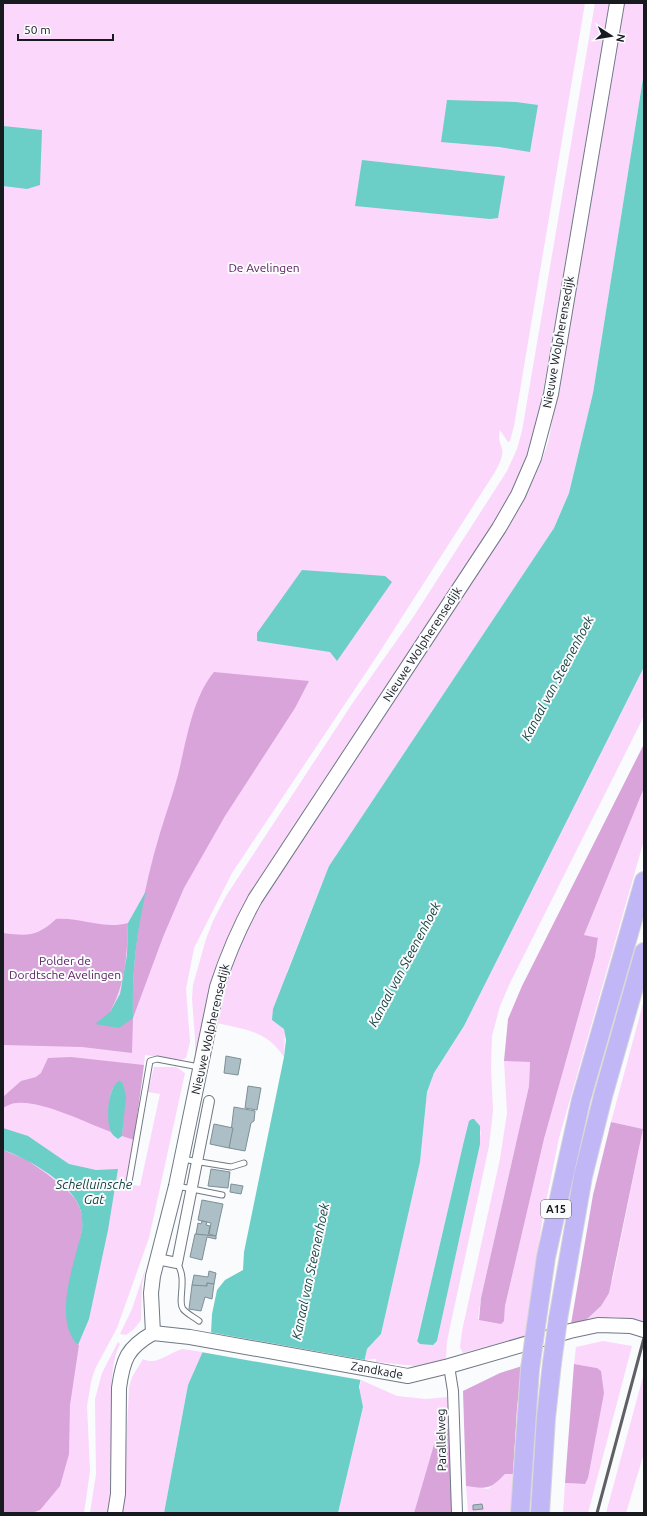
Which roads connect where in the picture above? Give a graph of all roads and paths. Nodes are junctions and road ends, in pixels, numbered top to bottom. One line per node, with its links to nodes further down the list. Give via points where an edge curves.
1 (617, 3): 4 (street, Nieuwe Wolpherensedijk, via 550,394 534,458 518,495 499,528 255,899 238,930 225,961)
2 (644, 882): 21 (highway, A15, bridge, via 581,1100 546,1257 530,1369)
3 (644, 952): 22 (highway, A15, bridge, via 583,1176 552,1363)
4 (200, 1068): 6 (street, Nieuwe Wolpherensedijk); 9 (lane, via 157,1059 150,1061)
5 (209, 1100): 7 (street, Nieuwe Wolpherensedijk)
6 (181, 1158): 7 (lane); 10 (street, Nieuwe Wolpherensedijk)
7 (197, 1162): 8 (lane, via 231,1168); 11 (street, Nieuwe Wolpherensedijk)
8 (244, 1163)
9 (129, 1182)
10 (176, 1186): 11 (lane); 13 (street, Nieuwe Wolpherensedijk)
11 (192, 1189): 12 (lane); 14 (street, Nieuwe Wolpherensedijk)
12 (222, 1195)
13 (157, 1260): 14 (street); 17 (street, Nieuwe Wolpherensedijk, via 151,1293)
14 (177, 1263): 15 (lane, via 183,1279 181,1306)
15 (199, 1321)
16 (644, 1330): 18 (street, Zandkade, via 631,1326 598,1325)
17 (153, 1333): 18 (street, Zandkade, via 190,1337 408,1376); 19 (street, via 125,1359 121,1374 118,1494)
18 (449, 1366): 20 (street, Parallelweg, via 453,1391)
19 (115, 1513)
20 (456, 1513)
21 (520, 1513)
22 (540, 1513)

